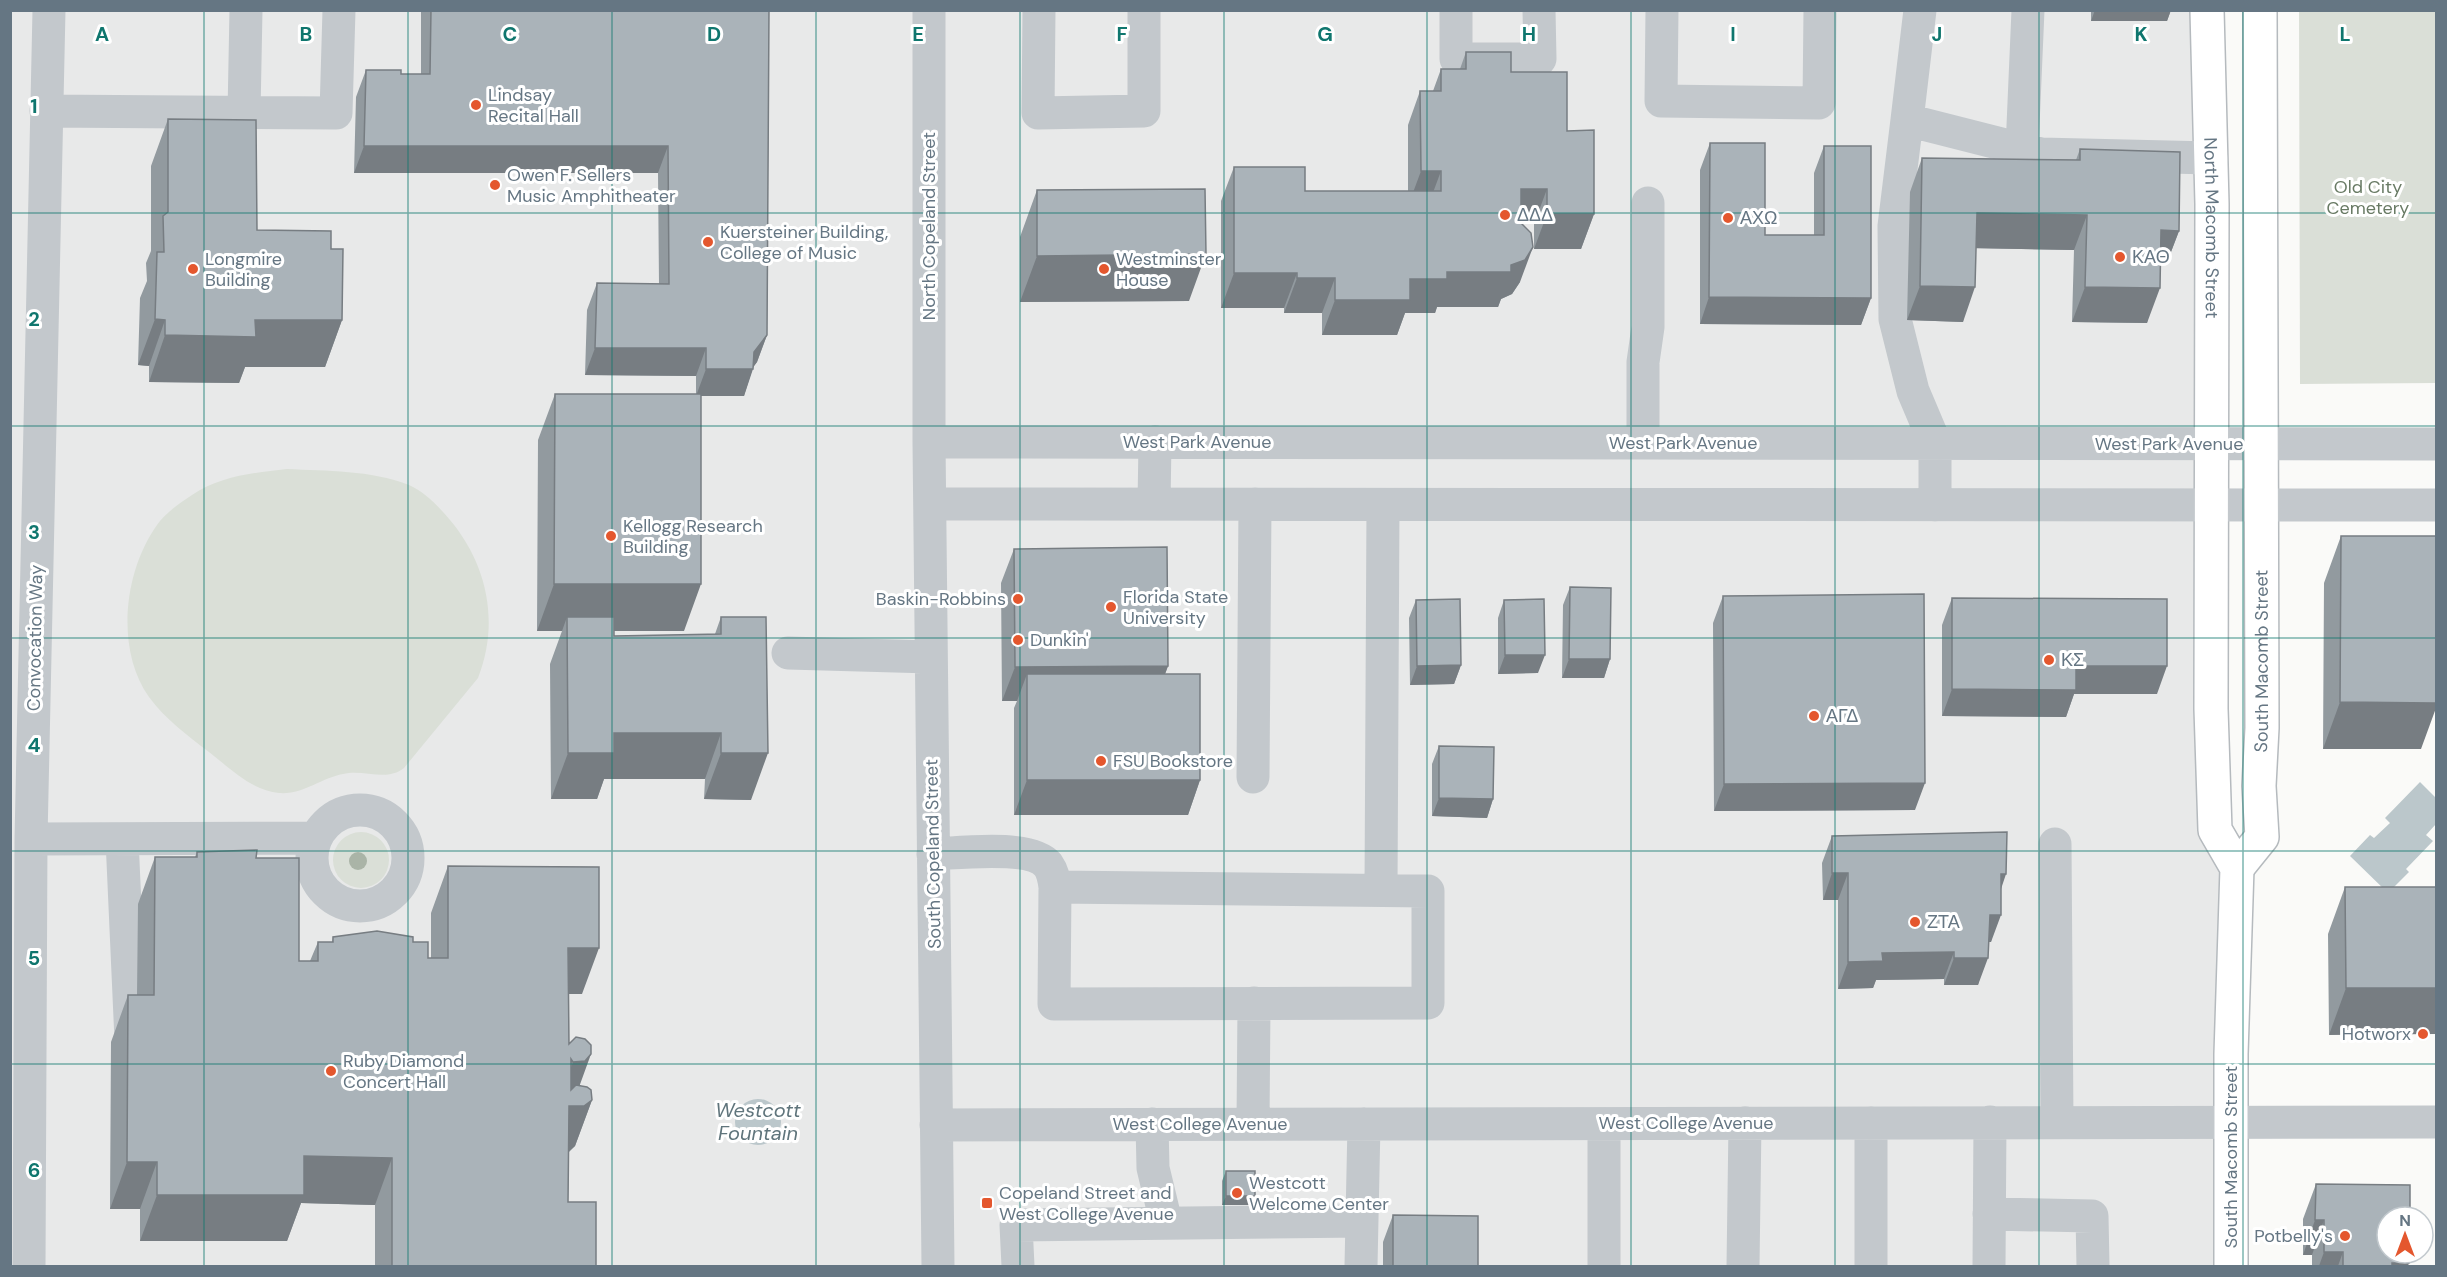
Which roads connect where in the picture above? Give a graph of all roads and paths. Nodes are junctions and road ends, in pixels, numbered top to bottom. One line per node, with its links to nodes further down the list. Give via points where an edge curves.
1 (49, 10): 15 (street, Convocation Way)
2 (246, 10): 16 (street)
3 (339, 10): 16 (street, via 336,113)
4 (928, 10): 21 (street, North Copeland Street)
5 (1039, 10): 6 (street, via 1038,113 1144,111)
6 (1144, 10)
7 (1456, 10): 8 (street, via 1456,59 1540,59)
8 (1539, 10)
9 (1662, 10): 10 (street, via 1661,101 1819,103)
10 (1820, 10)
11 (1920, 10): 17 (street)
12 (2028, 10): 18 (street)
13 (2207, 10): 19 (main road, North Macomb Street)
14 (2260, 10): 26 (main road)
15 (46, 111): 16 (street); 40 (street, Convocation Way)
16 (243, 113)
17 (1906, 120): 18 (street); 24 (street, via 1894,226 1895,319 1913,391)
18 (2022, 149): 19 (street, via 2041,154)
19 (2211, 158): 25 (main road, North Macomb Street)
20 (1648, 203): 23 (street)
21 (929, 442): 22 (street, West Park Avenue); 28 (street, South Copeland Street)
22 (1155, 442): 23 (street, West Park Avenue); 29 (street)
23 (1643, 443): 24 (street, West Park Avenue)
24 (1935, 443): 25 (street, West Park Avenue); 32 (street)
25 (2212, 444): 26 (street, West Park Avenue); 33 (main road)
26 (2261, 444): 27 (street, West Park Avenue); 34 (main road, South Macomb Street)
27 (2436, 444)
28 (930, 504): 29 (street); 37 (street, South Copeland Street)
29 (1154, 504): 30 (street)
30 (1255, 504): 31 (street); 38 (street)
31 (1383, 505): 32 (street); 46 (street)
32 (1935, 505): 33 (street)
33 (2212, 505): 34 (street); 44 (main road, via 2215,830)
34 (2261, 505): 35 (street); 44 (main road, South Macomb Street, via 2262,837)
35 (2436, 505)
36 (788, 653): 37 (street)
37 (931, 657): 43 (street, South Copeland Street)
38 (1253, 777)
39 (316, 838): 41 (street)
40 (31, 839): 41 (street); 63 (street, Convocation Way)
41 (122, 839): 48 (street)
42 (2055, 844): 50 (street)
43 (933, 854): 45 (street, via 1030,855 1048,864); 59 (street, South Copeland Street)
44 (2237, 868): 51 (main road, South Macomb Street)
45 (1055, 887): 46 (street); 47 (street, via 1054,1004)
46 (1381, 890): 47 (street, via 1428,891 1428,1003)
47 (1254, 1003): 56 (street)
48 (131, 1040)
49 (1990, 1122): 50 (street, West College Avenue); 54 (street, West College Avenue); 60 (street)
50 (2057, 1122): 51 (street, West College Avenue)
51 (2231, 1122): 52 (street, West College Avenue); 72 (main road, South Macomb Street)
52 (2436, 1122)
53 (1745, 1123): 54 (street, West College Avenue); 58 (street, West College Avenue); 68 (street)
54 (1871, 1123): 69 (street)
55 (1152, 1124): 56 (street, West College Avenue); 59 (street, West College Avenue); 62 (street, via 1154,1168)
56 (1253, 1124): 57 (street, West College Avenue)
57 (1364, 1124): 58 (street, West College Avenue); 61 (street)
58 (1604, 1124): 67 (street)
59 (936, 1125): 64 (street, South Copeland Street)
60 (1989, 1214): 70 (street); 71 (street, via 2092,1216)
61 (1362, 1221): 62 (street); 66 (street)
62 (1166, 1222): 65 (street, via 1016,1225)
63 (29, 1266)
64 (938, 1266)
65 (1018, 1266)
66 (1361, 1266)
67 (1604, 1266)
68 (1743, 1266)
69 (1871, 1266)
70 (1989, 1266)
71 (2093, 1266)
72 (2231, 1266)

